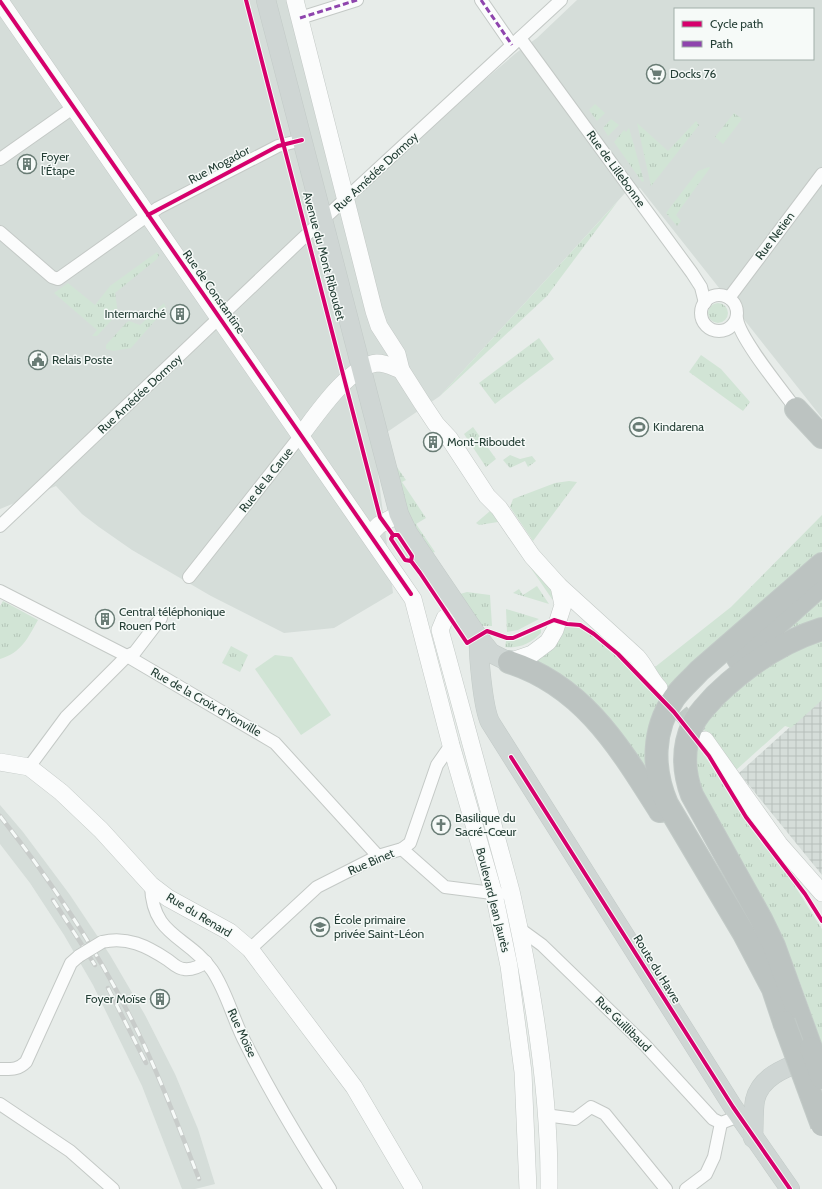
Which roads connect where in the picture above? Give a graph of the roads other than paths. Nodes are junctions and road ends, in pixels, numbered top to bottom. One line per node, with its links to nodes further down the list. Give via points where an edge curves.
1 (266, 0): 10 (main road, Avenue du Mont Riboudet)
2 (295, 0): 7 (main road)
3 (357, 0): 7 (street)
4 (481, 0): 8 (street, Rue de Lillebonne)
5 (561, 0): 8 (street, Rue Amédée Dormoy)
6 (0, 1): 9 (main road, Rue de Constantine)
7 (300, 18): 13 (main road)
8 (516, 42): 13 (street, Rue Amédée Dormoy); 18 (street, Rue de Lillebonne, via 682,259 701,287)
9 (74, 108): 11 (street); 14 (main road, Rue de Constantine)
10 (302, 140): 14 (street, Rue Mogador, via 278,146); 15 (main road, Avenue du Mont Riboudet)
11 (0, 159)
12 (822, 174): 17 (street, Rue Netien)
13 (346, 199): 15 (street, Rue Amédée Dormoy); 22 (main road, via 374,311 379,326 397,354)
14 (148, 215): 16 (street, Rue Mogador, via 58,279 52,277); 19 (main road, Rue de Constantine)
15 (323, 221): 19 (street, Rue Amédée Dormoy); 21 (main road, Avenue du Mont Riboudet)
16 (0, 232)
17 (729, 298): 18 (street, via 716,296); 20 (street, via 736,307)
18 (704, 303): 20 (street, via 701,315 711,330 729,329)
19 (220, 318): 24 (main road, Rue de Constantine); 27 (street, Rue Amédée Dormoy)
20 (737, 319): 23 (street, via 746,340)
21 (361, 369): 22 (main road, via 375,364 385,364); 24 (main road, Rue de la Carue, via 341,386); 26 (main road, Avenue du Mont Riboudet)
22 (401, 370): 32 (main road, via 487,496)
23 (796, 409): 25 (highway)
24 (301, 436): 28 (main road, Rue de Constantine); 30 (street, Rue de la Carue)
25 (822, 437)
26 (399, 514): 28 (main road); 35 (main road, Avenue du Mont Riboudet, via 408,533)
27 (0, 526)
28 (370, 534): 34 (main road, Rue de Constantine)
29 (822, 564): 55 (highway, via 699,671 675,697 666,712 656,749 659,786 667,804 743,932)
30 (189, 578)
31 (822, 584): 55 (highway, via 699,696 675,731 672,750 673,772 678,791 771,958)
32 (559, 586): 40 (main road, via 563,605 548,642 532,654); 41 (main road, via 632,652)
33 (0, 591): 39 (street, Rue de la Croix d'Yonville)
34 (411, 594): 43 (main road, Boulevard Jean Jaurès)
35 (460, 608): 38 (main road, Avenue du Mont Riboudet); 50 (main road, Boulevard Jean Jaurès, via 445,618 440,630)
36 (161, 618): 39 (street, via 135,652)
37 (822, 629): 55 (highway, via 773,650 725,687 706,705 693,723 684,759 692,795 762,919 774,946)
38 (479, 638): 40 (main road, Avenue du Mont Riboudet, via 492,653); 61 (main road, Route du Havre, via 478,653 486,712 490,722)
39 (127, 656): 45 (street, via 66,717); 47 (street, Rue de la Croix d'Yonville, via 275,743)
40 (509, 662): 55 (highway, via 538,673 563,688 608,734 629,762 735,929 767,992)
41 (659, 688)
42 (705, 740): 49 (main road, via 779,844)
43 (452, 745): 46 (street, Rue Binet, via 437,765 410,843); 51 (main road, Boulevard Jean Jaurès)
44 (0, 762): 45 (main road, Rue du Renard)
45 (29, 768): 48 (main road, Rue du Renard, via 61,792 101,830)
46 (402, 849): 47 (street, Rue Binet); 51 (street, via 445,887)
47 (378, 856): 53 (street, Rue Binet, via 317,887)
48 (151, 885): 53 (main road, Rue du Renard, via 168,898 230,932); 54 (street, Rue Moïse, via 151,901 167,931 197,952)
49 (820, 888)
50 (511, 891): 51 (street); 52 (main road, Boulevard Jean Jaurès)
51 (494, 894): 69 (main road, Boulevard Jean Jaurès, via 509,966 523,1072)
52 (520, 929): 60 (main road, Boulevard Jean Jaurès, via 542,1063); 62 (street, Rue Guillibaud, via 542,945 644,1044 713,1119)
53 (250, 949): 68 (main road, Rue du Renard, via 354,1087)
54 (206, 962): 57 (street, bridge, via 196,969 182,969 133,941 102,942 71,963 26,1062 14,1070); 67 (street, Rue Moïse, via 217,977 245,1043 284,1117)
55 (787, 1014): 56 (highway); 63 (highway, bridge)
56 (817, 1055): 58 (highway, bridge); 64 (main road, via 769,1077 755,1100)
57 (0, 1069)
58 (822, 1078)
59 (0, 1104): 66 (street, via 70,1152)
60 (546, 1116): 70 (main road, Boulevard Jean Jaurès); 71 (street, via 575,1119 590,1107 605,1114)
61 (739, 1116): 62 (street); 64 (main road, Route du Havre)
62 (721, 1123): 72 (street, via 714,1157 706,1174)
63 (822, 1125)
64 (753, 1138): 65 (main road, Route du Havre)
65 (783, 1187)
66 (113, 1189)
67 (330, 1189)
68 (414, 1189)
69 (528, 1189)
70 (549, 1189)
71 (666, 1189)
72 (686, 1189)

